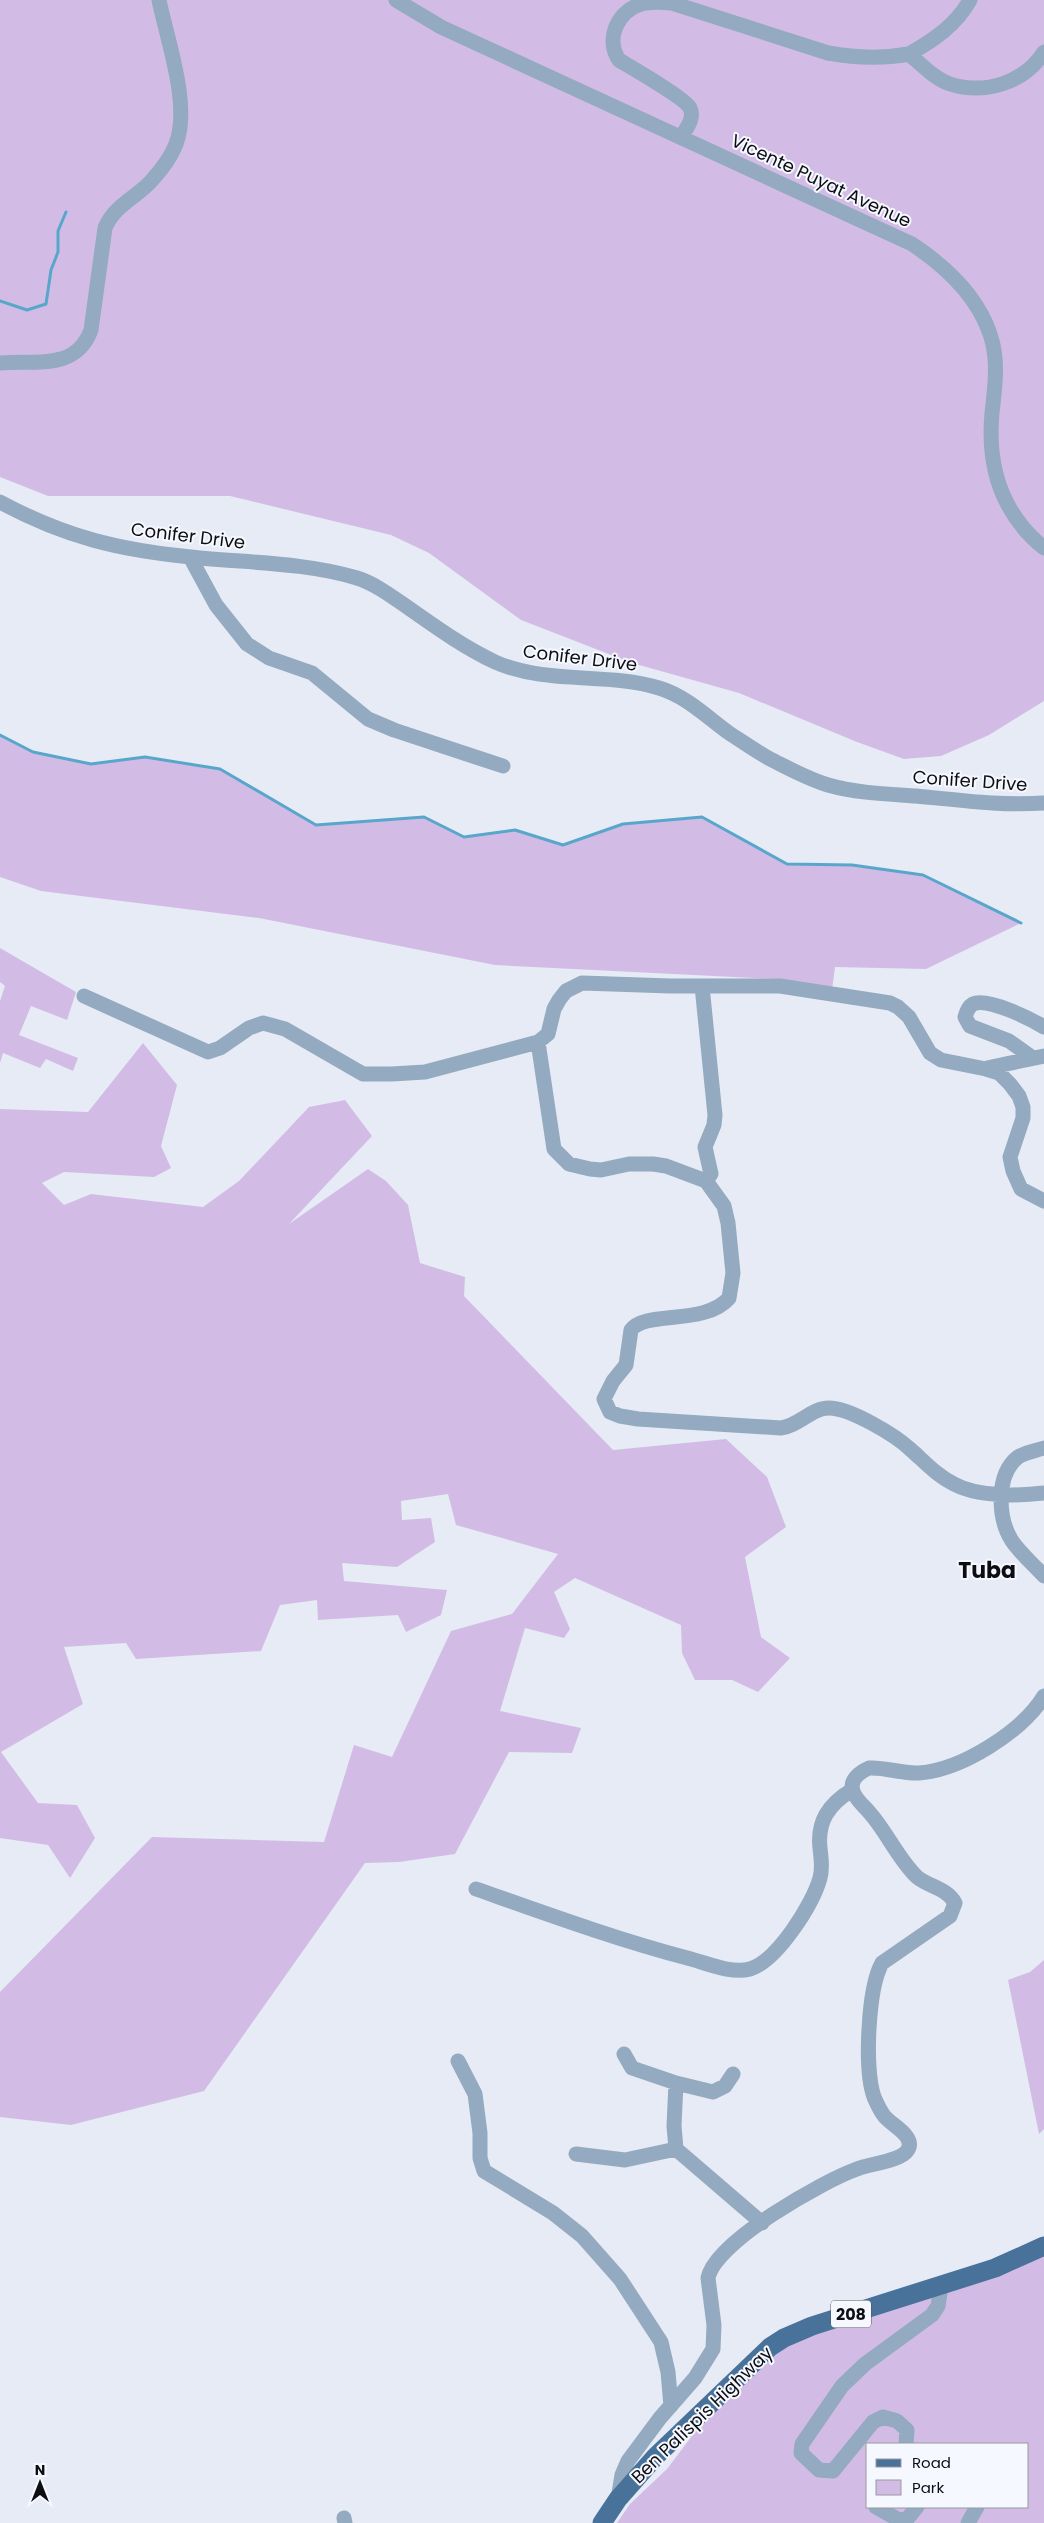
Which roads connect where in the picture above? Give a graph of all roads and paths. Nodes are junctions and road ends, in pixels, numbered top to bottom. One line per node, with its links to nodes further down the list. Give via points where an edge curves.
1 (159, 0): 7 (street, via 180,108 176,144 164,167 148,185 116,208 109,218 91,330 86,343 74,354 54,361)
2 (396, 0): 6 (street, Vicente Puyat Avenue, via 441,27)
3 (970, 0): 5 (street, via 955,21 937,37)
4 (1044, 52): 5 (street, via 1028,71 1013,80 998,86 972,88 937,78)
5 (909, 54): 6 (street, via 866,59 828,53 672,3 640,4 617,23 612,35 613,51 619,60 686,102 691,114 690,123)
6 (681, 137): 9 (street, Vicente Puyat Avenue, via 912,244 936,260 955,279 978,308 990,334 996,361 992,446 996,479 1010,513)
7 (0, 363)
8 (0, 502): 10 (street, Conifer Drive, via 37,522 76,537 122,548)
9 (1044, 548)
10 (190, 557): 11 (street, via 216,605 247,644 269,658 312,673 368,718 394,730); 12 (street, Conifer Drive, via 280,564 360,579 495,662 520,672 635,682 662,688 770,759 829,785 867,792 1008,804)
11 (503, 766)
12 (1044, 803)
13 (702, 986): 16 (street, via 582,983 566,991 559,1000 548,1034); 18 (street, via 780,986 890,1003 910,1018 930,1053 941,1060); 19 (street, via 715,1114 705,1147 711,1174)
14 (84, 996): 16 (street, via 208,1052 257,1024 272,1024 363,1074 425,1072)
15 (1044, 1027): 17 (street, via 987,1003 974,1004 968,1008 965,1017 970,1026)
16 (538, 1042): 19 (street, via 554,1149 569,1164 601,1170 629,1164 653,1164)
17 (1041, 1058): 18 (street)
18 (986, 1069): 20 (street, via 999,1074 1019,1096 1023,1118 1012,1146 1013,1171 1021,1189)
19 (706, 1181): 23 (street, via 724,1206 728,1222 734,1273 732,1292 725,1303 714,1309 677,1318 649,1319 634,1325 626,1365 604,1398 610,1412 638,1419 781,1428 821,1409 839,1409 903,1444 928,1467 954,1484)
20 (1044, 1201)
21 (1044, 1448): 23 (street, via 1028,1452 1014,1461 1004,1481)
22 (1044, 1492): 23 (street)
23 (1002, 1494): 24 (street, via 1007,1531)
24 (1044, 1576)
25 (1044, 1696): 26 (street, via 1037,1709 1019,1727 960,1761 916,1773 869,1768 857,1775)
26 (852, 1790): 27 (street, via 835,1802 821,1821 820,1878 791,1933 779,1949 749,1969 730,1970 646,1947); 34 (street, via 913,1873 948,1894 954,1903 950,1916 882,1963 873,1988 869,2054 874,2095 886,2118 907,2136 909,2146 899,2157 857,2169 813,2189)
27 (476, 1888)
28 (624, 2054): 31 (street, via 632,2068)
29 (458, 2061): 37 (street, via 475,2094 484,2172 582,2236 620,2279 661,2342 668,2372)
30 (733, 2074): 31 (street, via 725,2086 713,2092)
31 (676, 2084): 32 (street)
32 (676, 2149): 33 (street, via 625,2160); 34 (street)
33 (576, 2154)
34 (762, 2223): 37 (street, via 720,2255 710,2271 713,2349 696,2378)
35 (1044, 2246): 36 (main road, Ben Palispis Highway / 208)
36 (941, 2287): 38 (street, via 938,2306 932,2315 865,2364 842,2386 802,2444 801,2453 819,2470 833,2472 873,2422 883,2417 897,2421 907,2430); 39 (main road, Ben Palispis Highway / 208, via 812,2326 770,2347 656,2456)
37 (670, 2406): 39 (street, via 628,2461)
38 (906, 2443)
39 (618, 2499): 43 (main road, Ben Palispis Highway / 208)
40 (878, 2508): 41 (street, via 899,2520 907,2519)
41 (916, 2508)
42 (976, 2508): 44 (street)
43 (602, 2523)
44 (968, 2523)

